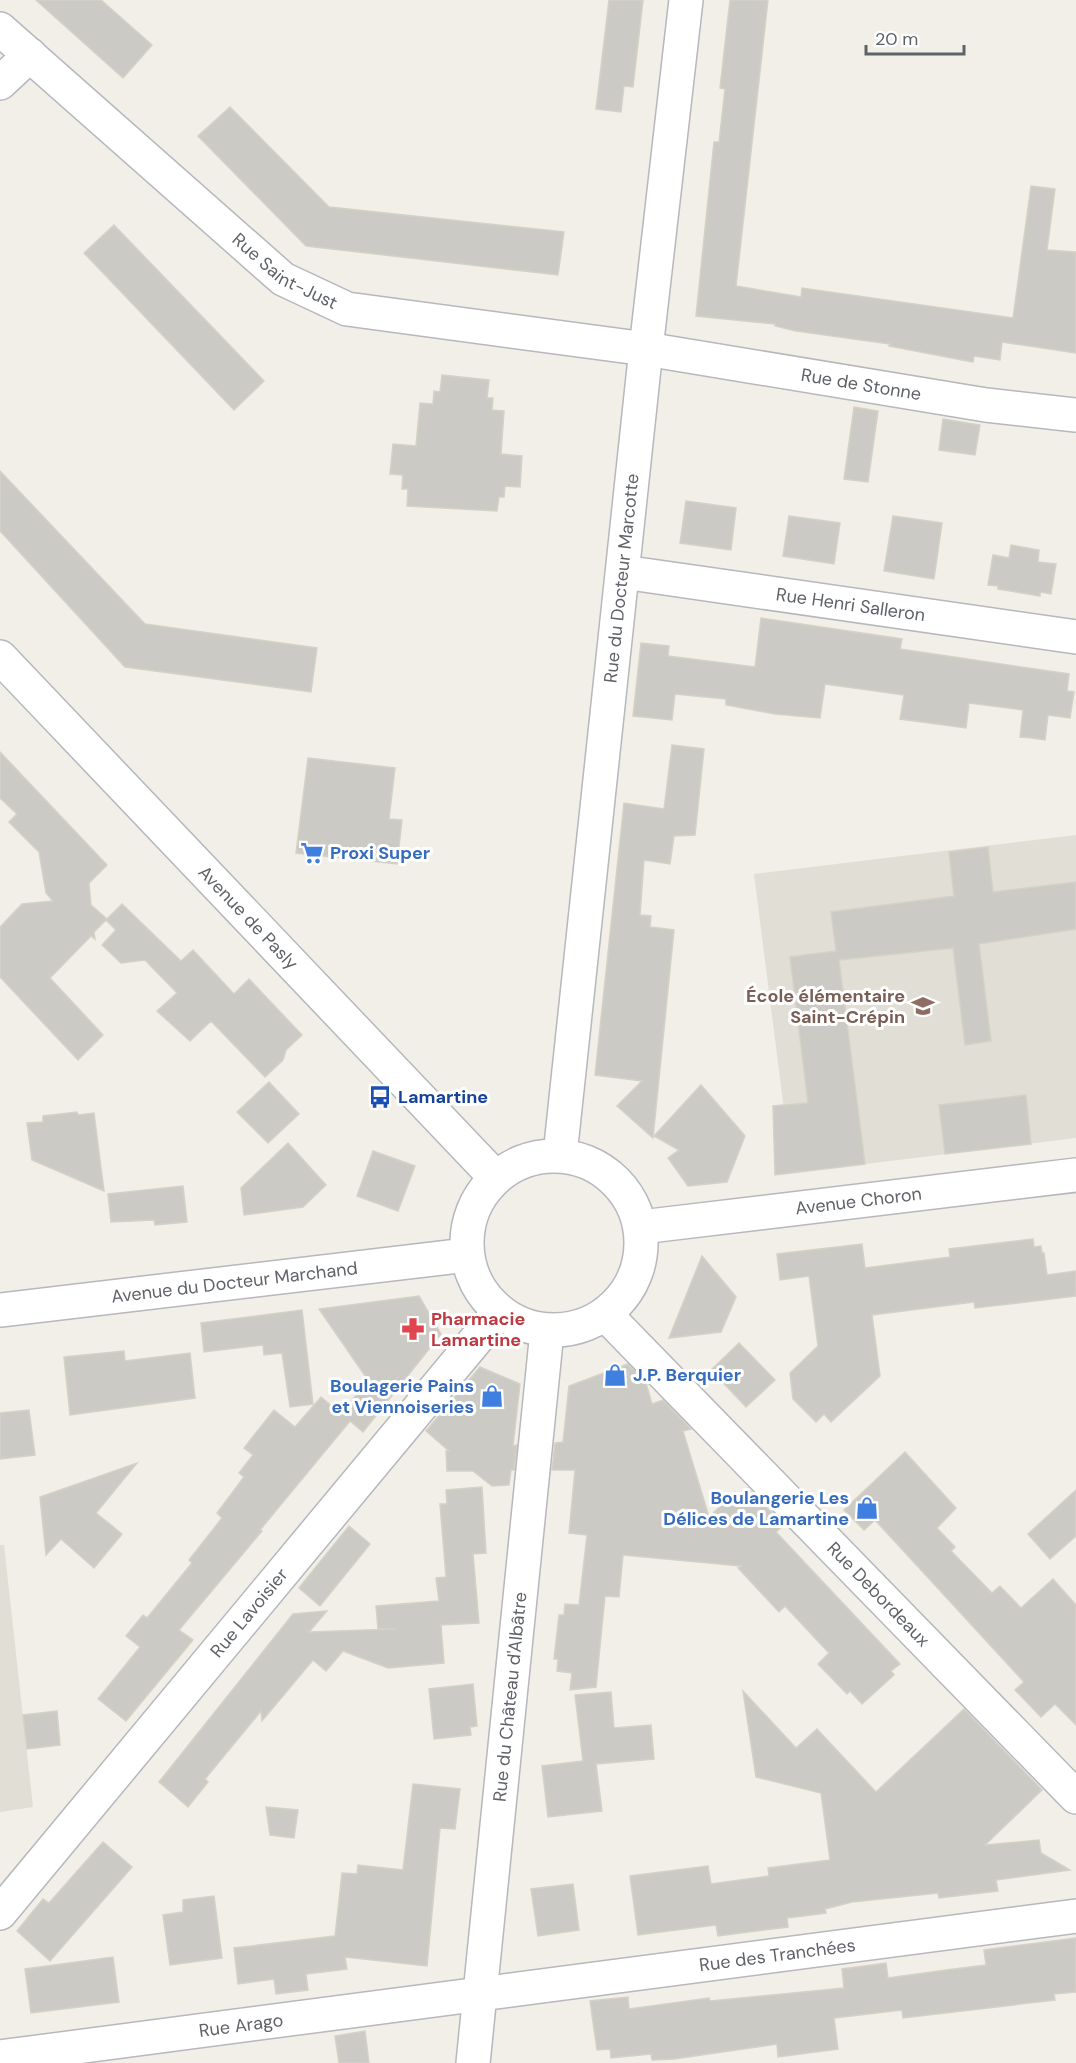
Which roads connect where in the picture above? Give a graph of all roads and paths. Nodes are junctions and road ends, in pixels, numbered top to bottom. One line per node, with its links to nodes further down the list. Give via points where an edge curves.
1 (686, 0): 5 (street, Rue du Docteur Marcotte)
2 (0, 29): 3 (street, Rue Saint-Just)
3 (30, 55): 4 (street); 5 (street, Rue Saint-Just, via 283,279 347,309)
4 (0, 83)
5 (646, 349): 6 (street, Rue de Stonne, via 986,405); 7 (street, Rue du Docteur Marcotte)
6 (1076, 415)
7 (623, 572): 8 (street, Rue Henri Salleron); 10 (street, Rue du Docteur Marcotte)
8 (1076, 637)
9 (0, 657): 12 (street, Avenue de Pasly)
10 (560, 1155): 12 (street, via 537,1157); 13 (street, via 588,1162 613,1177 631,1200)
11 (1076, 1174): 13 (street, Avenue Choron)
12 (496, 1178): 14 (street, via 478,1200 468,1227)
13 (641, 1227): 17 (street, via 641,1260 629,1291)
14 (467, 1255): 15 (street, Avenue du Docteur Marchand); 16 (street, via 478,1287)
15 (0, 1310)
16 (499, 1312): 18 (street, via 522,1325); 20 (street, Rue Lavoisier)
17 (606, 1315): 18 (street, via 578,1328); 19 (street, Rue Debordeaux)
18 (547, 1331): 22 (street, Rue du Château d'Albâtre)
19 (1076, 1797)
20 (0, 1914)
21 (1076, 1916): 22 (street, Rue des Tranchées)
22 (480, 1994): 23 (street, Rue Arago); 24 (street, Rue du Château d'Albâtre)
23 (0, 2057)
24 (473, 2063)

